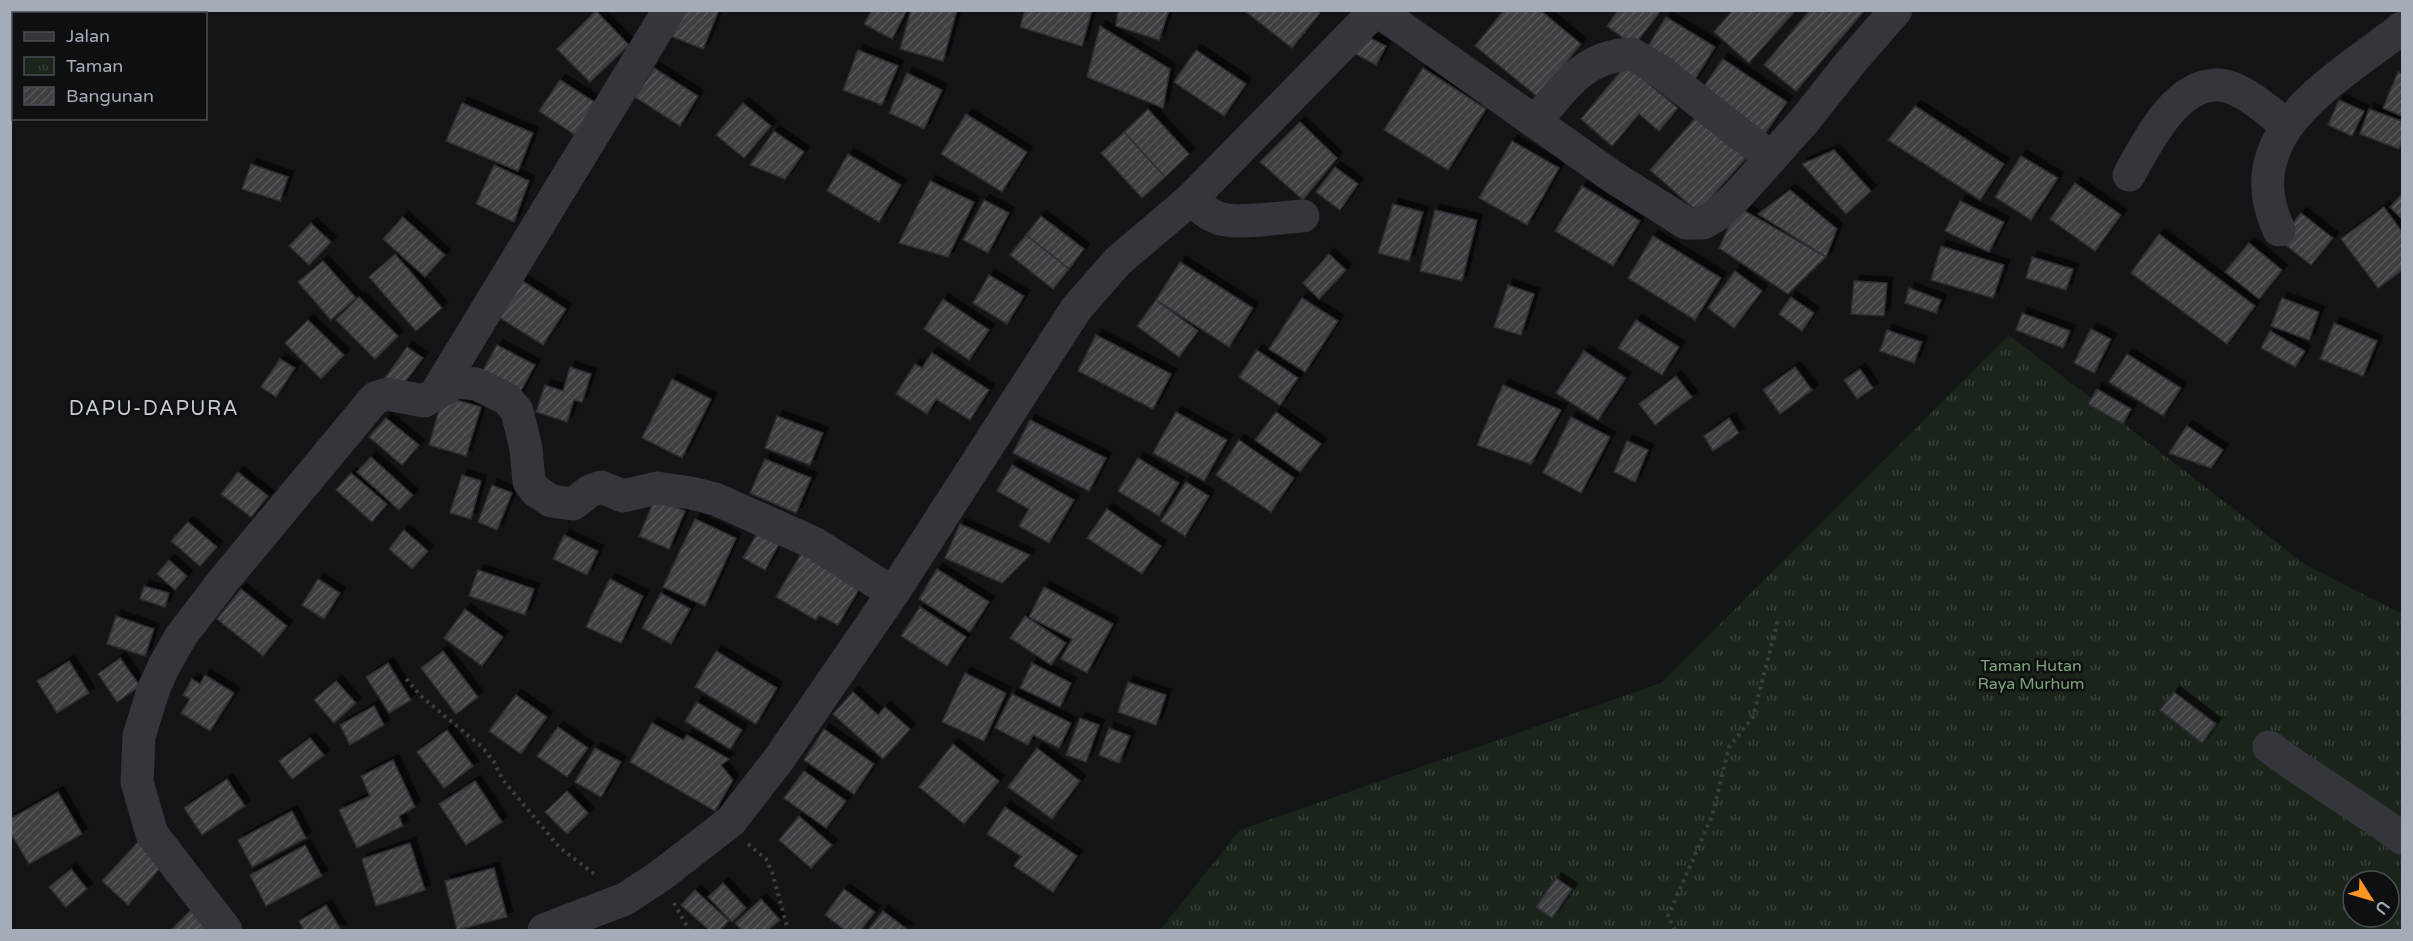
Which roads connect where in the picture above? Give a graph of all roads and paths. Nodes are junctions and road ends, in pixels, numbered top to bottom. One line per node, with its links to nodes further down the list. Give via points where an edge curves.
1 (669, 10): 14 (street)
2 (1377, 10): 7 (street); 11 (street)
3 (1896, 10): 9 (street)
4 (2398, 10): 5 (street)
5 (2403, 14)
6 (2403, 28): 8 (street, via 2346,69)
7 (1534, 122): 9 (street, via 1686,223 1703,223 1718,214); 9 (street, via 1574,76 1601,60 1632,54 1660,71)
8 (2287, 126): 10 (street, via 2233,89 2203,87 2180,100 2163,119); 13 (street, via 2272,151 2268,171 2271,212)
9 (1772, 158)
10 (2129, 175)
11 (1191, 199): 12 (street, via 1200,209 1232,220); 15 (street, via 1118,261 1076,309)
12 (1304, 216)
13 (2279, 230)
14 (436, 393): 15 (street, via 456,382 466,382 512,403 526,448 529,482 551,501 573,504 601,487 622,496 657,488 707,497 813,543); 22 (street, via 424,401 387,394 375,398 224,580 182,636 154,688 138,736 137,782 152,834)
15 (893, 593): 19 (street)
16 (1778, 620): 25 (path, via 1753,717 1729,747 1712,816 1668,916)
17 (406, 679): 21 (path, via 483,748 503,780 560,848)
18 (2269, 747): 20 (street)
19 (731, 820): 21 (street); 24 (path, via 745,842 766,859)
20 (2403, 838)
21 (625, 899): 23 (street)
22 (226, 930)
23 (544, 930)
24 (788, 930)
25 (1675, 930)

